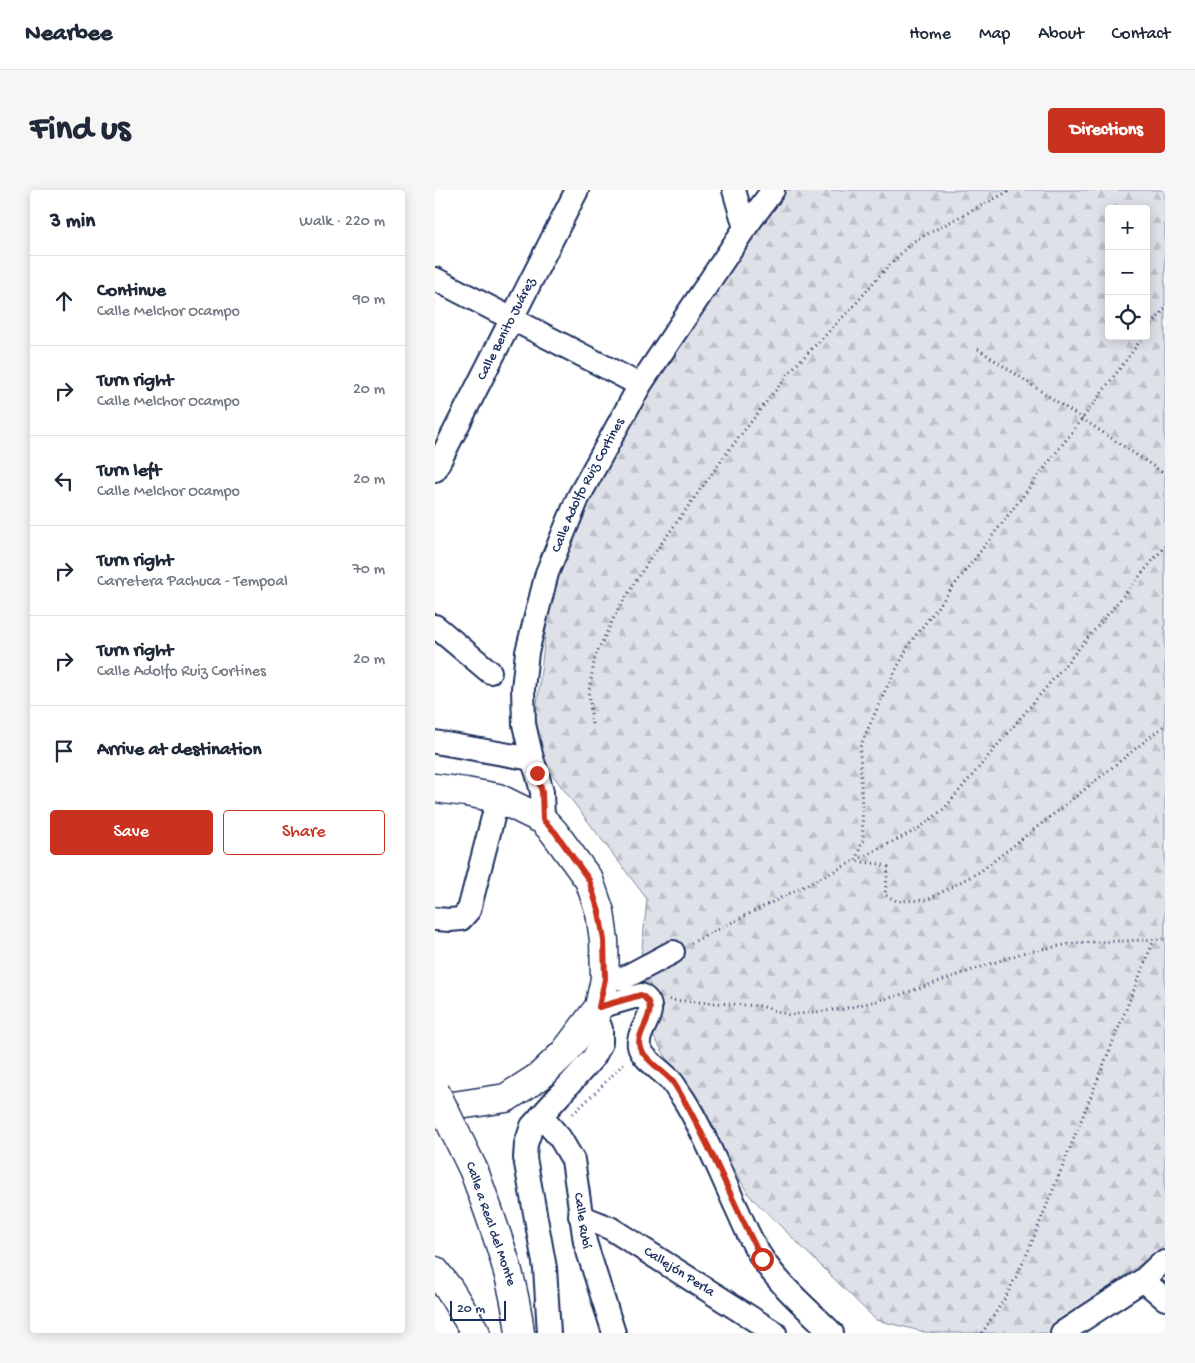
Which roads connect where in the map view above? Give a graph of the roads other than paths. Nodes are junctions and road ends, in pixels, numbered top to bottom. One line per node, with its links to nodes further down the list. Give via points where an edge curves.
1 (577, 190): 6 (street, Calle Benito Juárez)
2 (734, 190): 4 (street)
3 (773, 190): 4 (street, Calle Adolfo Ruiz Cortines)
4 (745, 228): 7 (street, Calle Adolfo Ruiz Cortines)
5 (435, 279): 6 (street)
6 (511, 318): 7 (street); 8 (street, Calle Benito Juárez)
7 (640, 385): 12 (street, Calle Adolfo Ruiz Cortines, via 578,498 547,573 527,652 523,689 524,724)
8 (435, 470)
9 (435, 626): 10 (street)
10 (490, 672)
11 (435, 742): 12 (street)
12 (532, 759): 15 (street, Calle Adolfo Ruiz Cortines, via 542,792)
13 (435, 788): 14 (main road)
14 (498, 798): 15 (main road); 16 (street, via 469,910 461,919)
15 (543, 820): 18 (main road, via 589,880 604,940)
16 (435, 919)
17 (673, 952): 18 (street, via 624,978)
18 (605, 979): 19 (main road)
19 (597, 1010): 21 (main road, via 559,1058 540,1076 506,1098); 22 (street, via 601,1043); 33 (street, via 641,995 647,999 649,1016 639,1047 672,1082 684,1100 762,1259)
20 (435, 1091): 29 (main road, Calle a Real del Monte, bridge, via 474,1172 501,1248 518,1312)
21 (435, 1106)
22 (546, 1122): 23 (street, Calle Rubí, via 561,1138 573,1160); 30 (street, via 532,1126 525,1158 545,1268)
23 (580, 1216): 31 (street, Calle Rubí); 32 (street, Callejón Perla, via 610,1228)
24 (1165, 1262): 26 (street)
25 (435, 1271): 28 (main road)
26 (1143, 1280): 27 (street); 34 (street)
27 (1165, 1299)
28 (476, 1333)
29 (520, 1333)
30 (549, 1333)
31 (614, 1333)
32 (775, 1333)
33 (832, 1333)
34 (1062, 1333)

